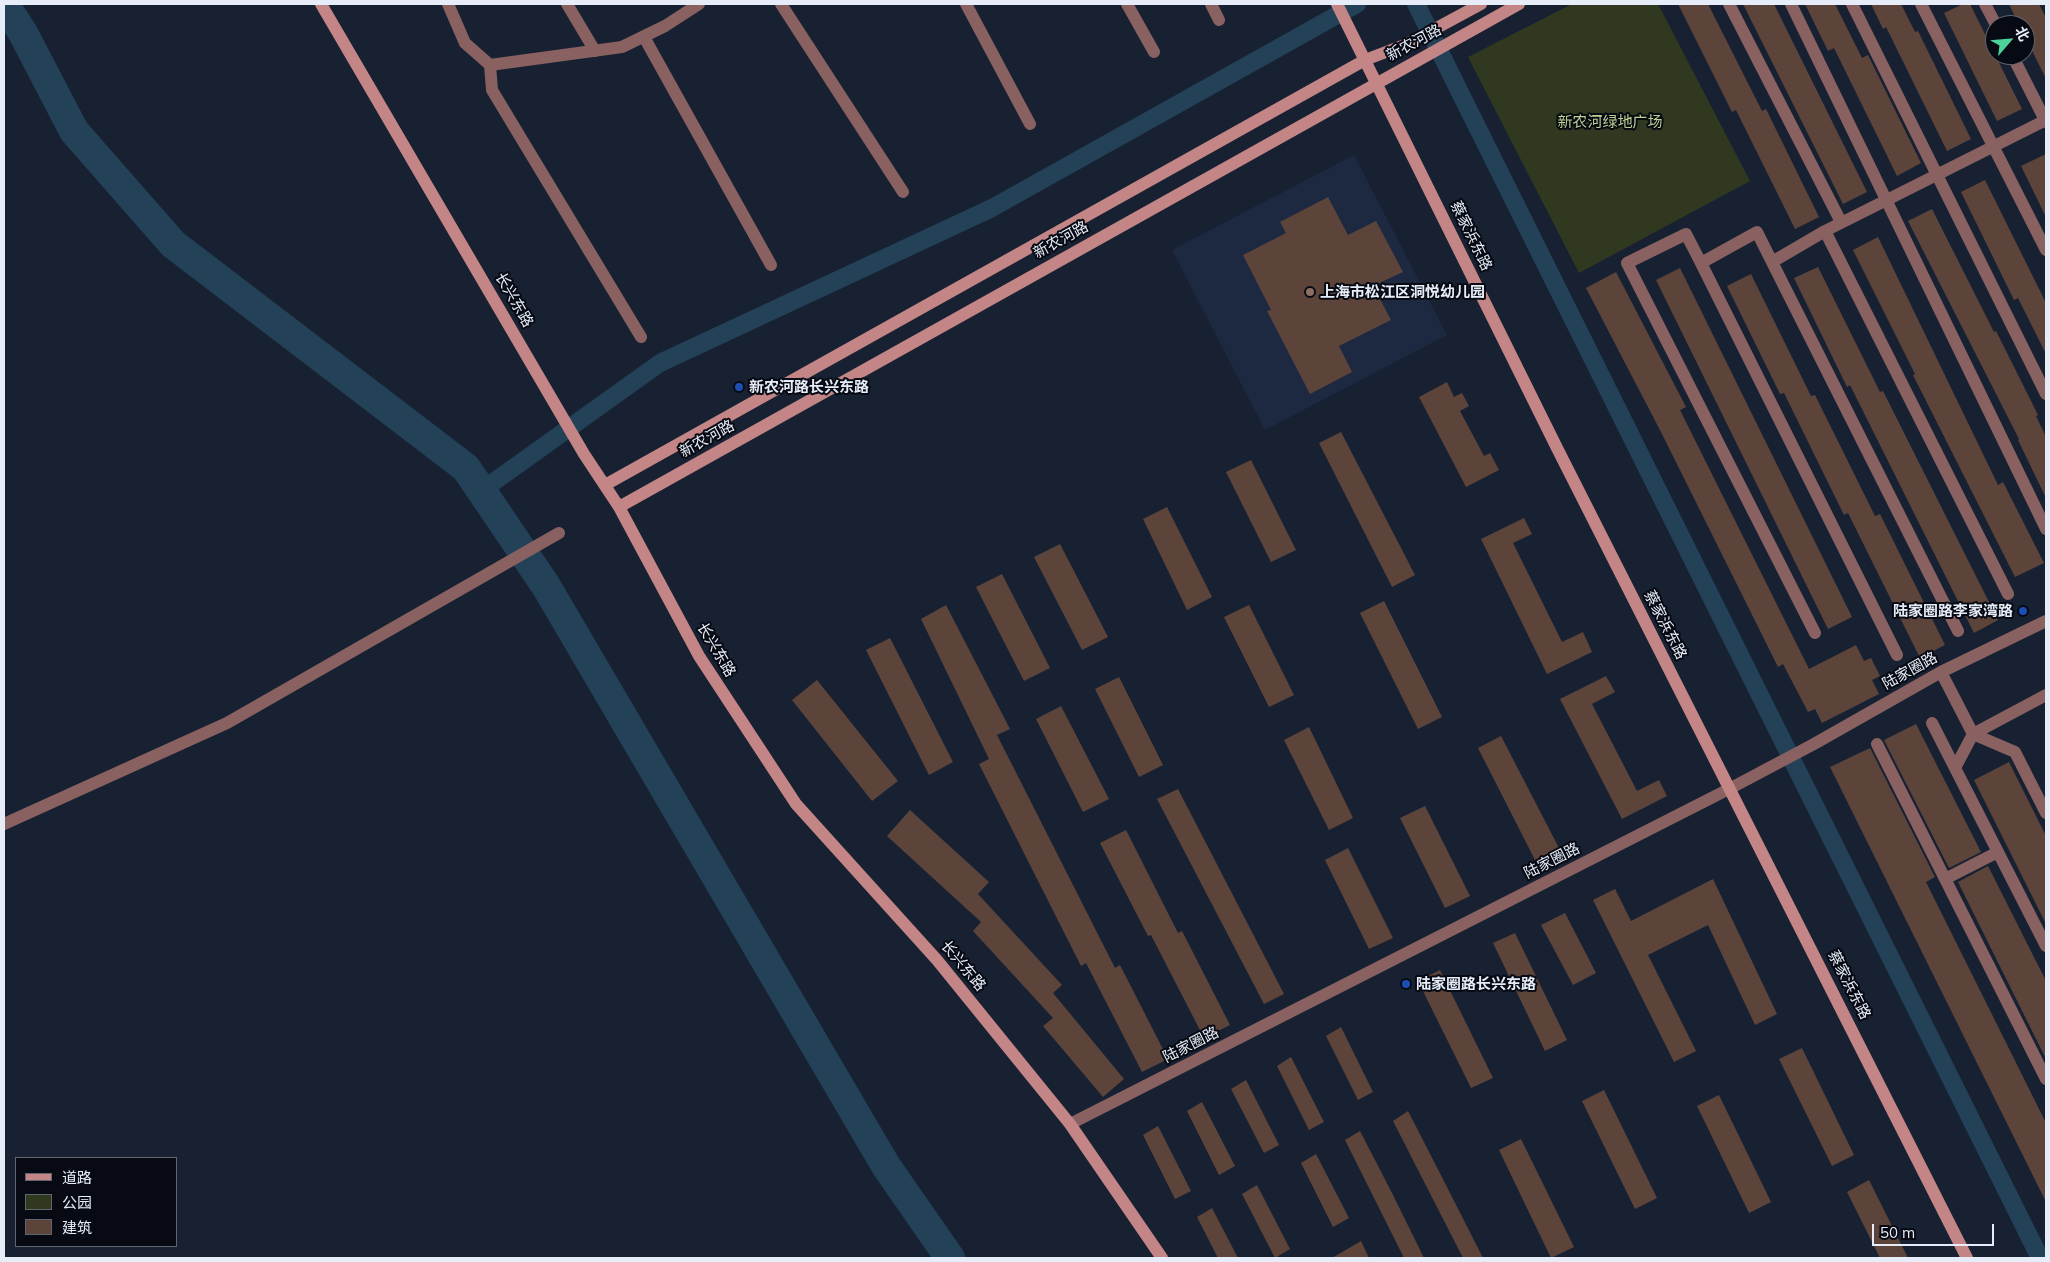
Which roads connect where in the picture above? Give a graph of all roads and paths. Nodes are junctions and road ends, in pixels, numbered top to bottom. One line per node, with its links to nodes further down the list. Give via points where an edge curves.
1 (321, 4): 38 (street, 长兴东路)
2 (448, 4): 21 (street, via 465,44)
3 (567, 4): 18 (street)
4 (699, 4): 17 (street)
5 (781, 4): 28 (street)
6 (966, 4): 25 (street)
7 (1127, 4): 19 (street)
8 (1211, 4): 16 (street)
9 (1337, 4): 20 (street, 蔡家浜东路)
10 (1481, 4): 20 (street, 新农河路, via 1407,44)
11 (1519, 4): 23 (street, 新农河路)
12 (1729, 4): 30 (street)
13 (1791, 4): 29 (street)
14 (1852, 4): 27 (street)
15 (1921, 4): 26 (street)
16 (1219, 20)
17 (644, 36): 18 (street, via 622,47); 35 (street)
18 (595, 52): 21 (street)
19 (1154, 52)
20 (1365, 60): 23 (street, 蔡家浜东路); 38 (street, 新农河路)
21 (490, 65): 36 (street, via 492,90)
22 (2017, 65): 24 (street)
23 (1376, 82): 39 (street, 新农河路); 53 (street, 蔡家浜东路)
24 (2046, 121): 26 (street)
25 (1030, 124)
26 (1994, 146): 27 (street); 32 (street)
27 (1937, 174): 29 (street); 37 (street)
28 (903, 192)
29 (1886, 199): 30 (street); 40 (street)
30 (1841, 222): 31 (street)
31 (1824, 231): 33 (street); 42 (street)
32 (2046, 250)
33 (1772, 262): 34 (street, via 1757,232); 44 (street)
34 (1700, 263): 45 (street, via 1686,234 1627,263); 46 (street)
35 (771, 265)
36 (641, 337)
37 (2046, 394)
38 (605, 485): 39 (street, 长兴东路)
39 (618, 507): 60 (street, 长兴东路, via 699,656 796,804 937,960)
40 (2046, 529)
41 (559, 533): 55 (street, via 227,723)
42 (2008, 594)
43 (2046, 621): 47 (street, 陆家圈路)
44 (1958, 631)
45 (1815, 633)
46 (1897, 655)
47 (1941, 672): 50 (street); 53 (street, 陆家圈路)
48 (2046, 695): 50 (street)
49 (1932, 723): 52 (street)
50 (1973, 734): 52 (street); 54 (street, via 2015,752)
51 (1877, 744): 57 (street)
52 (1955, 768): 56 (street)
53 (1730, 789): 60 (street, 陆家圈路); 62 (street, 蔡家浜东路)
54 (2046, 813)
55 (4, 824)
56 (1998, 852): 57 (street); 58 (street)
57 (1945, 879): 59 (street)
58 (2046, 946)
59 (2046, 1079)
60 (1070, 1124): 61 (street, 长兴东路)
61 (1162, 1258)
62 (1968, 1258)

